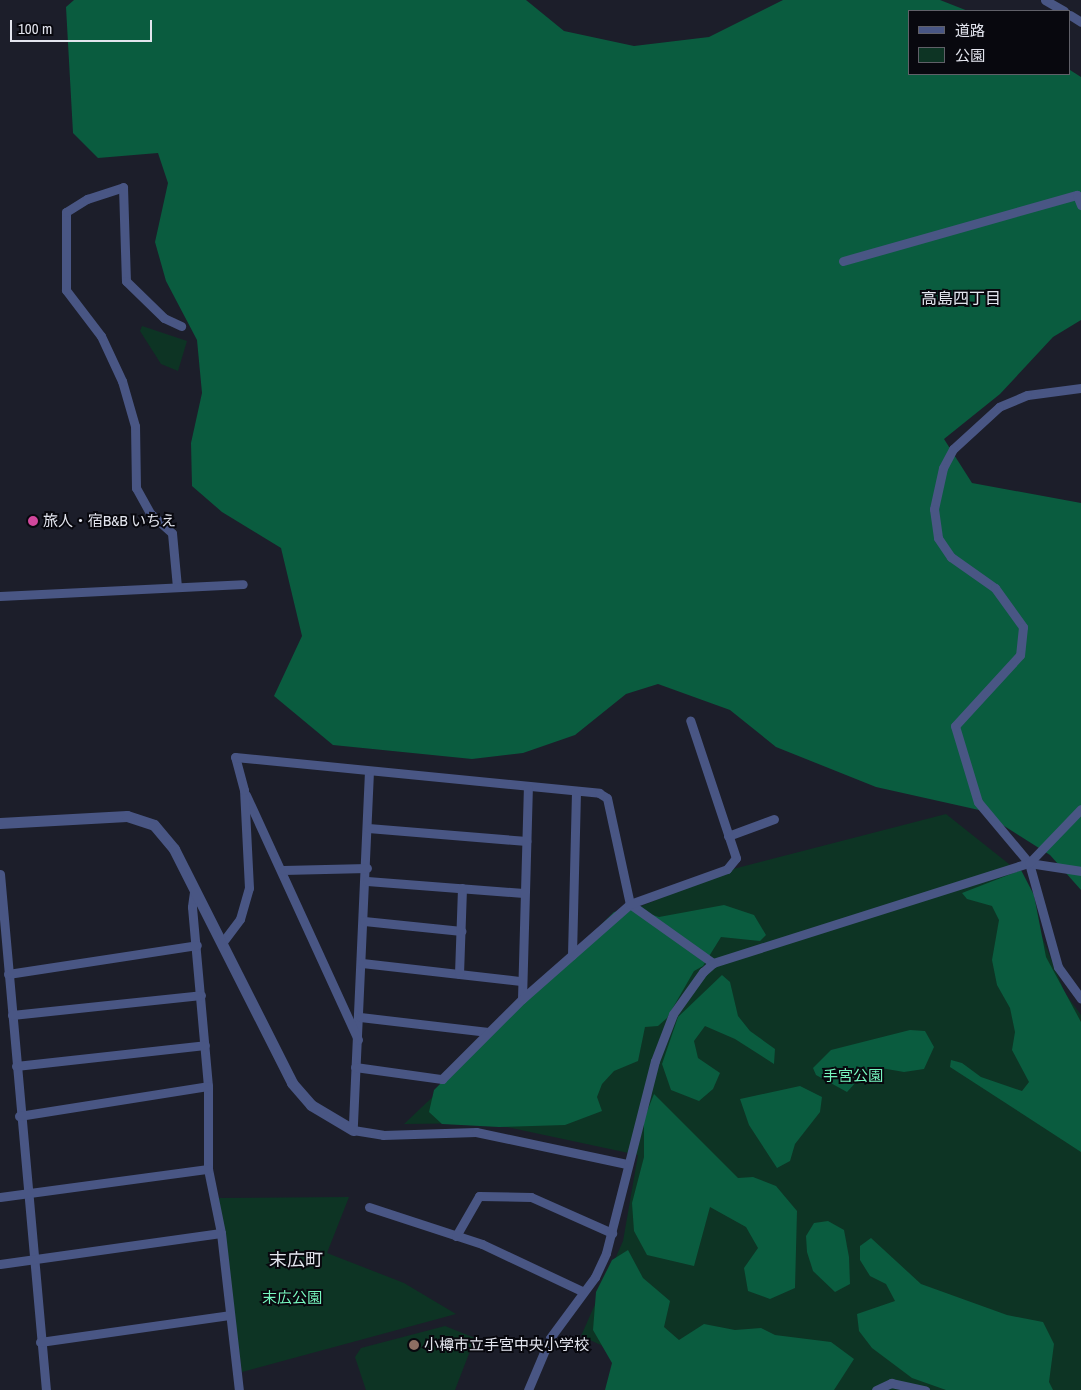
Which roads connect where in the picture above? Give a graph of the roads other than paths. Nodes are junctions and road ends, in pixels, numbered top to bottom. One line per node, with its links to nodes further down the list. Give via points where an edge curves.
1 (1045, 0): 2 (street)
2 (1062, 10)
3 (1081, 205): 4 (street, via 1077,195)
4 (843, 261)
5 (181, 326): 8 (street, via 164,318 126,281 122,187 87,198 66,212 66,290 101,336 122,381 135,426 136,488 150,513 172,533)
6 (1081, 388): 21 (street, via 1027,395 999,407 953,449 943,468 934,509 938,538 951,557 994,588 1023,627 1020,655 955,726 978,802)
7 (244, 584): 8 (street)
8 (177, 587): 9 (street)
9 (0, 596)
10 (690, 720): 19 (street)
11 (369, 771): 12 (street); 13 (street, via 236,757); 18 (street)
12 (528, 788): 14 (street); 20 (street)
13 (244, 790): 23 (street); 33 (street, via 249,888 240,919)
14 (576, 791): 30 (street, via 607,798); 35 (street)
15 (1081, 809): 21 (street)
16 (774, 818): 19 (street)
17 (0, 823): 28 (street, via 127,816 154,825 174,849)
18 (368, 828): 20 (street); 22 (street)
19 (728, 836): 30 (street, via 736,858 727,869)
20 (526, 841): 29 (street)
21 (1028, 863): 24 (street); 37 (street); 43 (street, via 1058,967)
22 (367, 868): 23 (street); 26 (street)
23 (282, 870): 47 (street)
24 (1081, 872)
25 (0, 874): 39 (street)
26 (366, 881): 27 (street); 31 (street)
27 (462, 888): 29 (street); 32 (street)
28 (194, 892): 33 (street); 34 (street)
29 (524, 893): 40 (street)
30 (630, 904): 35 (street); 37 (street)
31 (364, 921): 32 (street); 36 (street)
32 (460, 931): 38 (street)
33 (222, 943): 53 (street, via 292,1082 310,1105)
34 (196, 945): 39 (street); 41 (street)
35 (572, 955): 42 (street)
36 (362, 963): 38 (street); 45 (street)
37 (713, 964): 54 (street, via 687,989 673,1014 640,1109)
38 (459, 974): 40 (street)
39 (6, 980): 44 (street)
40 (521, 981): 42 (street)
41 (201, 995): 44 (street); 48 (street)
42 (522, 999): 46 (street)
43 (1081, 999)
44 (12, 1015): 49 (street)
45 (360, 1017): 46 (street); 47 (street)
46 (488, 1032): 50 (street, via 442,1079)
47 (358, 1042): 50 (street)
48 (205, 1045): 49 (street); 51 (street)
49 (16, 1066): 52 (street)
50 (355, 1067): 53 (street)
51 (208, 1086): 52 (street); 55 (street)
52 (19, 1116): 56 (street)
53 (353, 1130): 54 (street, via 383,1135 476,1132)
54 (627, 1164): 60 (street)
55 (208, 1169): 56 (street); 59 (street)
56 (27, 1194): 57 (street); 62 (street)
57 (0, 1197)
58 (369, 1207): 61 (street)
59 (221, 1233): 62 (street); 65 (street)
60 (612, 1233): 61 (street, via 531,1197 479,1196); 64 (street, via 595,1277)
61 (456, 1236): 64 (street)
62 (32, 1260): 63 (street); 66 (street)
63 (0, 1264)
64 (582, 1291): 69 (street, via 550,1338)
65 (230, 1315): 66 (street); 68 (street)
66 (40, 1342): 67 (street)
67 (46, 1390)
68 (239, 1390)
69 (528, 1390)
70 (876, 1390): 71 (street, via 891,1383)
71 (925, 1390)

